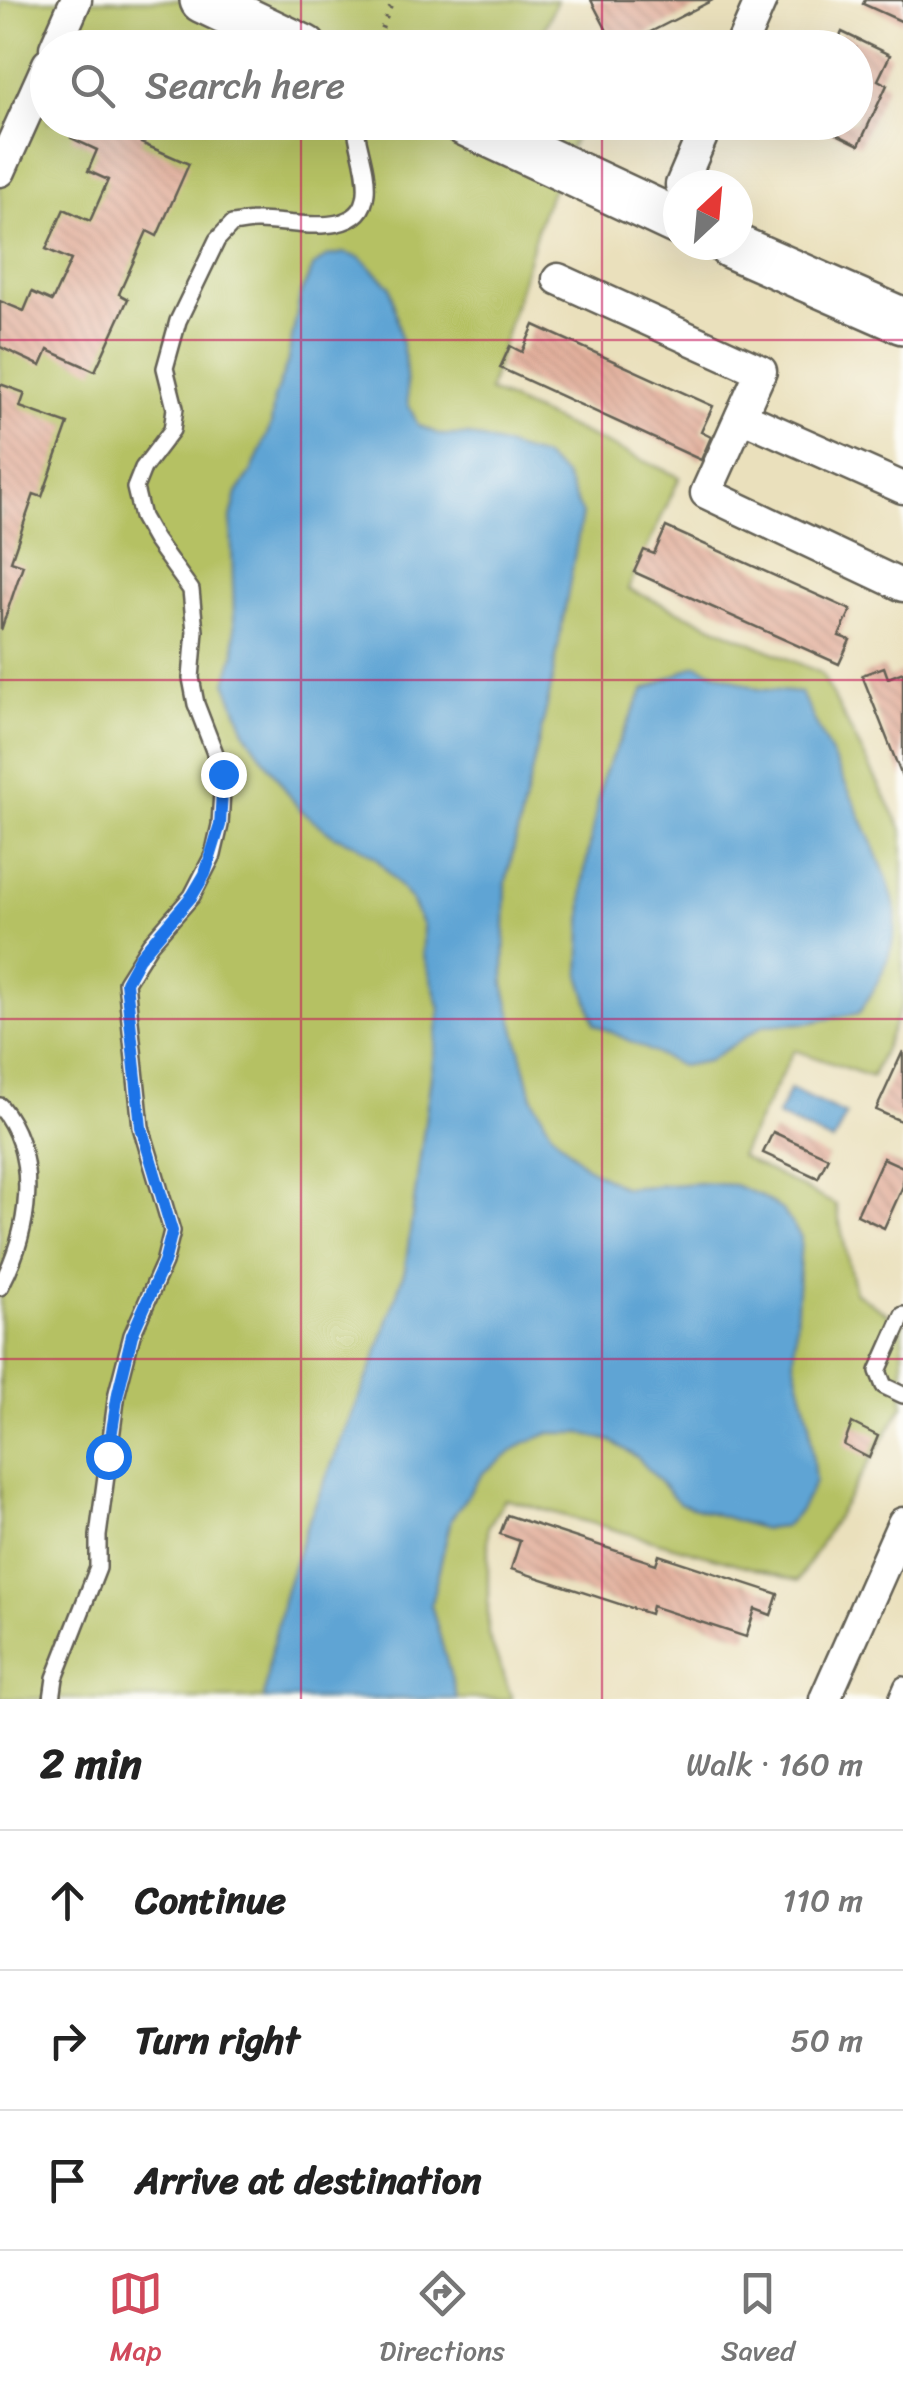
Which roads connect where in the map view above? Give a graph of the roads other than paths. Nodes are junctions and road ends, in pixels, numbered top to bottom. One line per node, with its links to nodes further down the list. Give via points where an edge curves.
1 (76, 0): 4 (street)
2 (203, 0): 5 (street)
3 (761, 0): 6 (street)
4 (63, 30)
5 (266, 30)
6 (748, 30)
7 (30, 104): 12 (street)
8 (359, 140): 26 (lane, via 366,196 348,222 232,224 217,240 168,350 165,368 176,408 172,430 135,488 142,517 191,590 191,678 223,774 220,825 192,896 126,982 141,1127 172,1231 125,1364 98,1568)
9 (511, 140): 13 (street)
10 (701, 140): 11 (street)
11 (689, 170)
12 (0, 171)
13 (663, 199)
14 (753, 255): 16 (street)
15 (558, 280): 17 (street, via 762,371)
16 (903, 321)
17 (741, 416): 18 (street); 19 (street, via 706,493)
18 (903, 488)
19 (903, 586)
20 (0, 1106): 21 (lane, via 20,1136 26,1194 14,1262)
21 (0, 1287)
22 (903, 1315): 23 (lane, via 878,1370 884,1386)
23 (903, 1395)
24 (903, 1523): 27 (street)
25 (903, 1685): 28 (lane)
26 (52, 1699)
27 (825, 1699)
28 (897, 1699)

